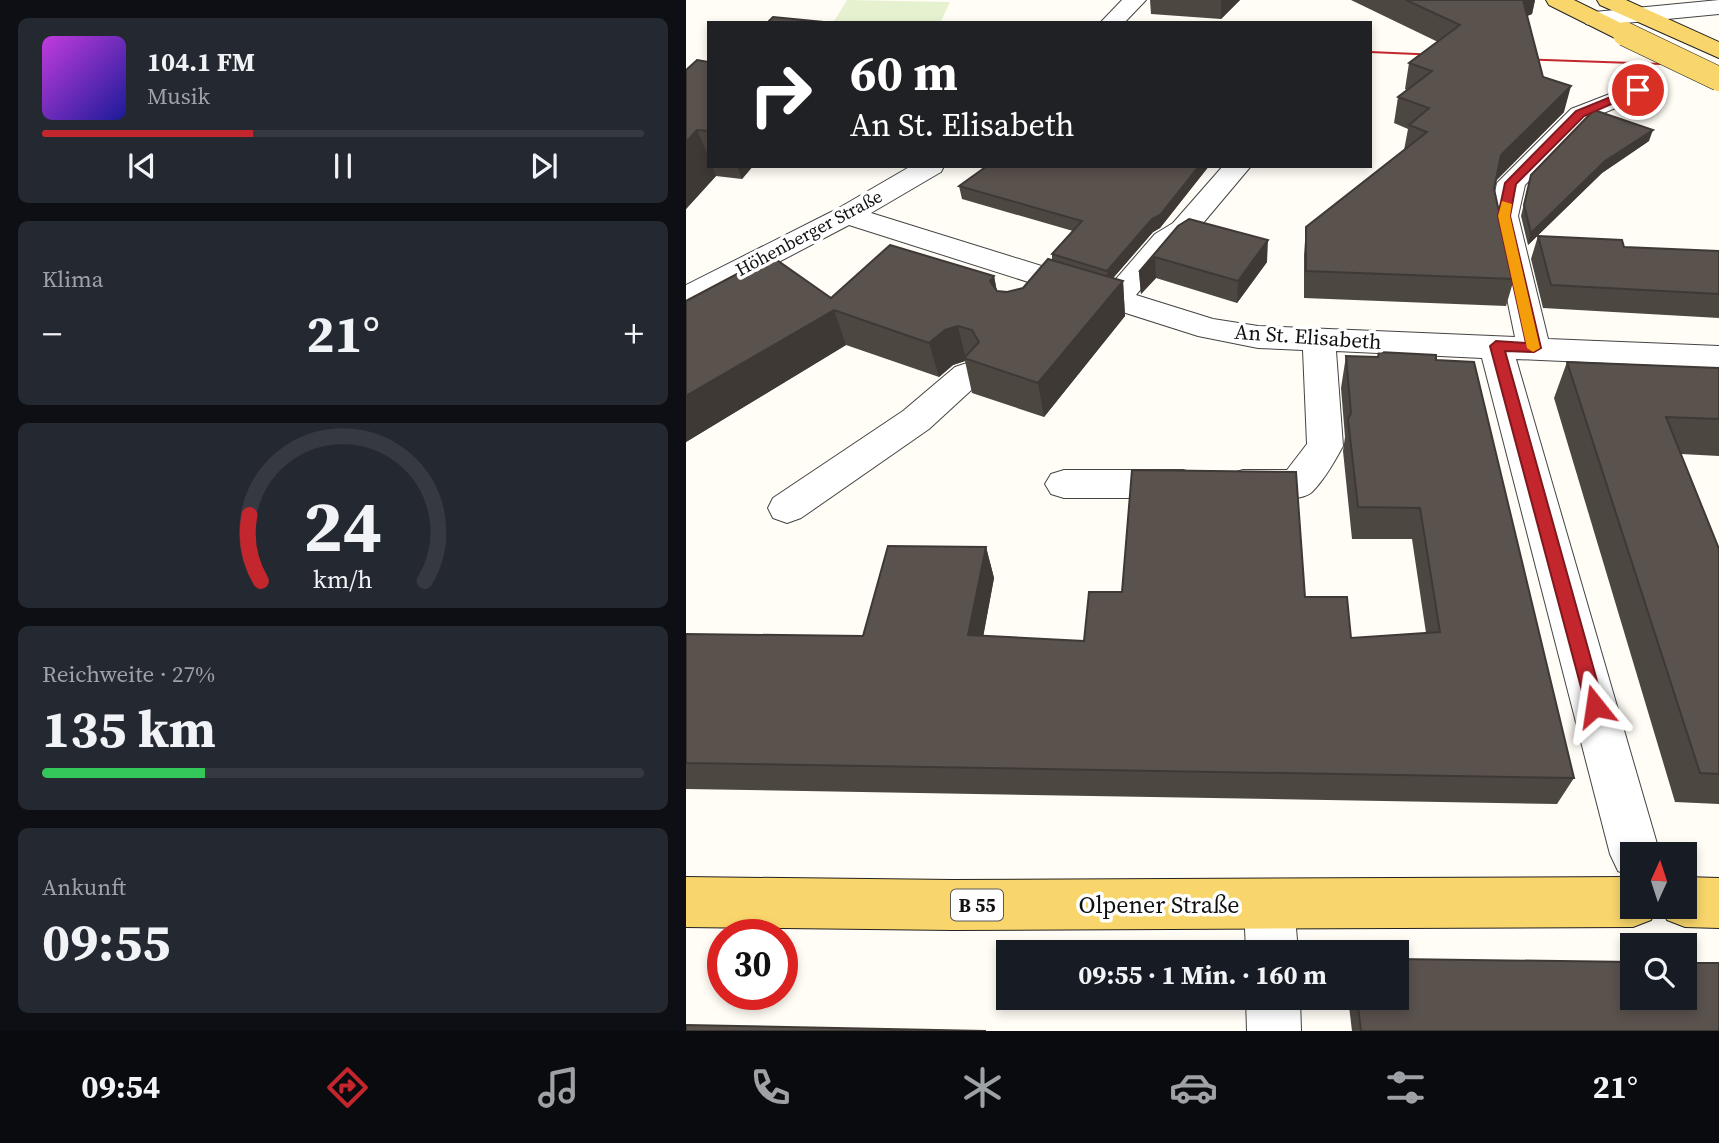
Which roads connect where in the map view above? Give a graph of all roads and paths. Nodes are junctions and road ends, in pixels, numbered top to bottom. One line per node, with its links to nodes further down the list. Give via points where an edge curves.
1 (1116, 0): 7 (street)
2 (1135, 0): 8 (street)
3 (1557, 0): 5 (main road)
4 (1719, 8): 6 (street)
5 (1601, 9): 6 (street); 10 (main road, bridge, via 1625,34)
6 (1639, 14): 9 (main road)
7 (1098, 21)
8 (1113, 21)
9 (1719, 51)
10 (1719, 79)
11 (1638, 90): 20 (street, via 1580,114 1511,183 1504,216)
12 (927, 168): 14 (street, Höhenberger Straße)
13 (1236, 168): 17 (street)
14 (847, 215): 15 (street, An St. Elisabeth); 16 (street, Höhenberger Straße)
15 (1046, 277): 17 (street, An St. Elisabeth); 18 (street)
16 (686, 298)
17 (1116, 299): 19 (street, An St. Elisabeth, via 1210,329 1258,337)
18 (1023, 307)
19 (1319, 339): 20 (street, An St. Elisabeth); 23 (street, via 1325,446 1297,484)
20 (1515, 347): 21 (street, An St. Elisabeth); 25 (street)
21 (1719, 357)
22 (967, 375): 24 (street, via 916,420)
23 (1064, 484)
24 (787, 508)
25 (1633, 842)
26 (686, 902): 30 (main road, Olpener Straße / B 55, via 953,905)
27 (1698, 902): 29 (main road)
28 (1620, 903): 30 (main road, Olpener Straße / B 55)
29 (1719, 903)
30 (1270, 928)
31 (1273, 1010): 32 (street)
32 (1274, 1031)

